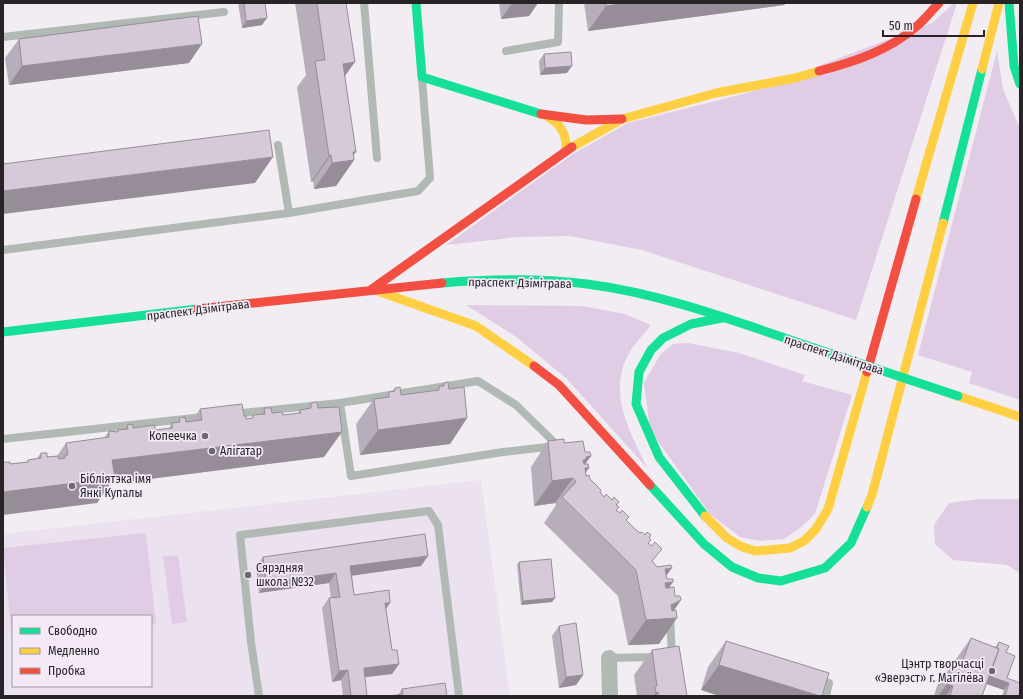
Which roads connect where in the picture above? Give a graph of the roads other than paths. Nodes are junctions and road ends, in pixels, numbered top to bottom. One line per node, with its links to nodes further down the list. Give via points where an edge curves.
1 (364, 3): 17 (lane)
2 (416, 3): 11 (main road)
3 (559, 3): 10 (lane, via 558,42)
4 (939, 3): 14 (main road, via 917,26 895,42 854,62 795,78 716,93)
5 (973, 3): 21 (main road, via 900,267 828,509 816,529 790,548 755,551 727,538 709,521 659,457 636,404 639,372 651,350 663,338 691,324)
6 (999, 3): 20 (main road, via 872,495 851,543 825,568 781,581 758,578 732,567 704,544 559,385 526,359 476,326)
7 (1009, 3): 12 (main road, via 1014,66)
8 (224, 12): 9 (lane)
9 (3, 37)
10 (506, 51)
11 (422, 77): 13 (main road); 18 (lane, via 430,178 418,191)
12 (1020, 84)
13 (545, 115): 14 (main road, via 586,120); 16 (main road, via 555,120 564,130)
14 (622, 119): 16 (main road)
15 (278, 145): 18 (lane)
16 (566, 151): 20 (main road)
17 (377, 158)
18 (289, 213): 19 (lane)
19 (3, 250)
20 (372, 289): 21 (main road, праспект Дзімітрава, via 468,282 545,280 588,284 634,293); 22 (main road, праспект Дзімітрава)
21 (722, 318): 24 (main road, праспект Дзімітрава, bridge)
22 (3, 332)
23 (340, 403): 23 (lane, via 351,476 503,452 560,449 516,405 478,381); 25 (lane)
24 (1020, 417)
25 (3, 438)
26 (670, 610): 27 (lane, via 672,657)
27 (609, 658): 31 (street)
28 (807, 676): 32 (lane, via 829,683)
29 (259, 696): 30 (lane, via 240,535 429,511 438,525)
30 (459, 696)
31 (610, 696)
32 (826, 696)

